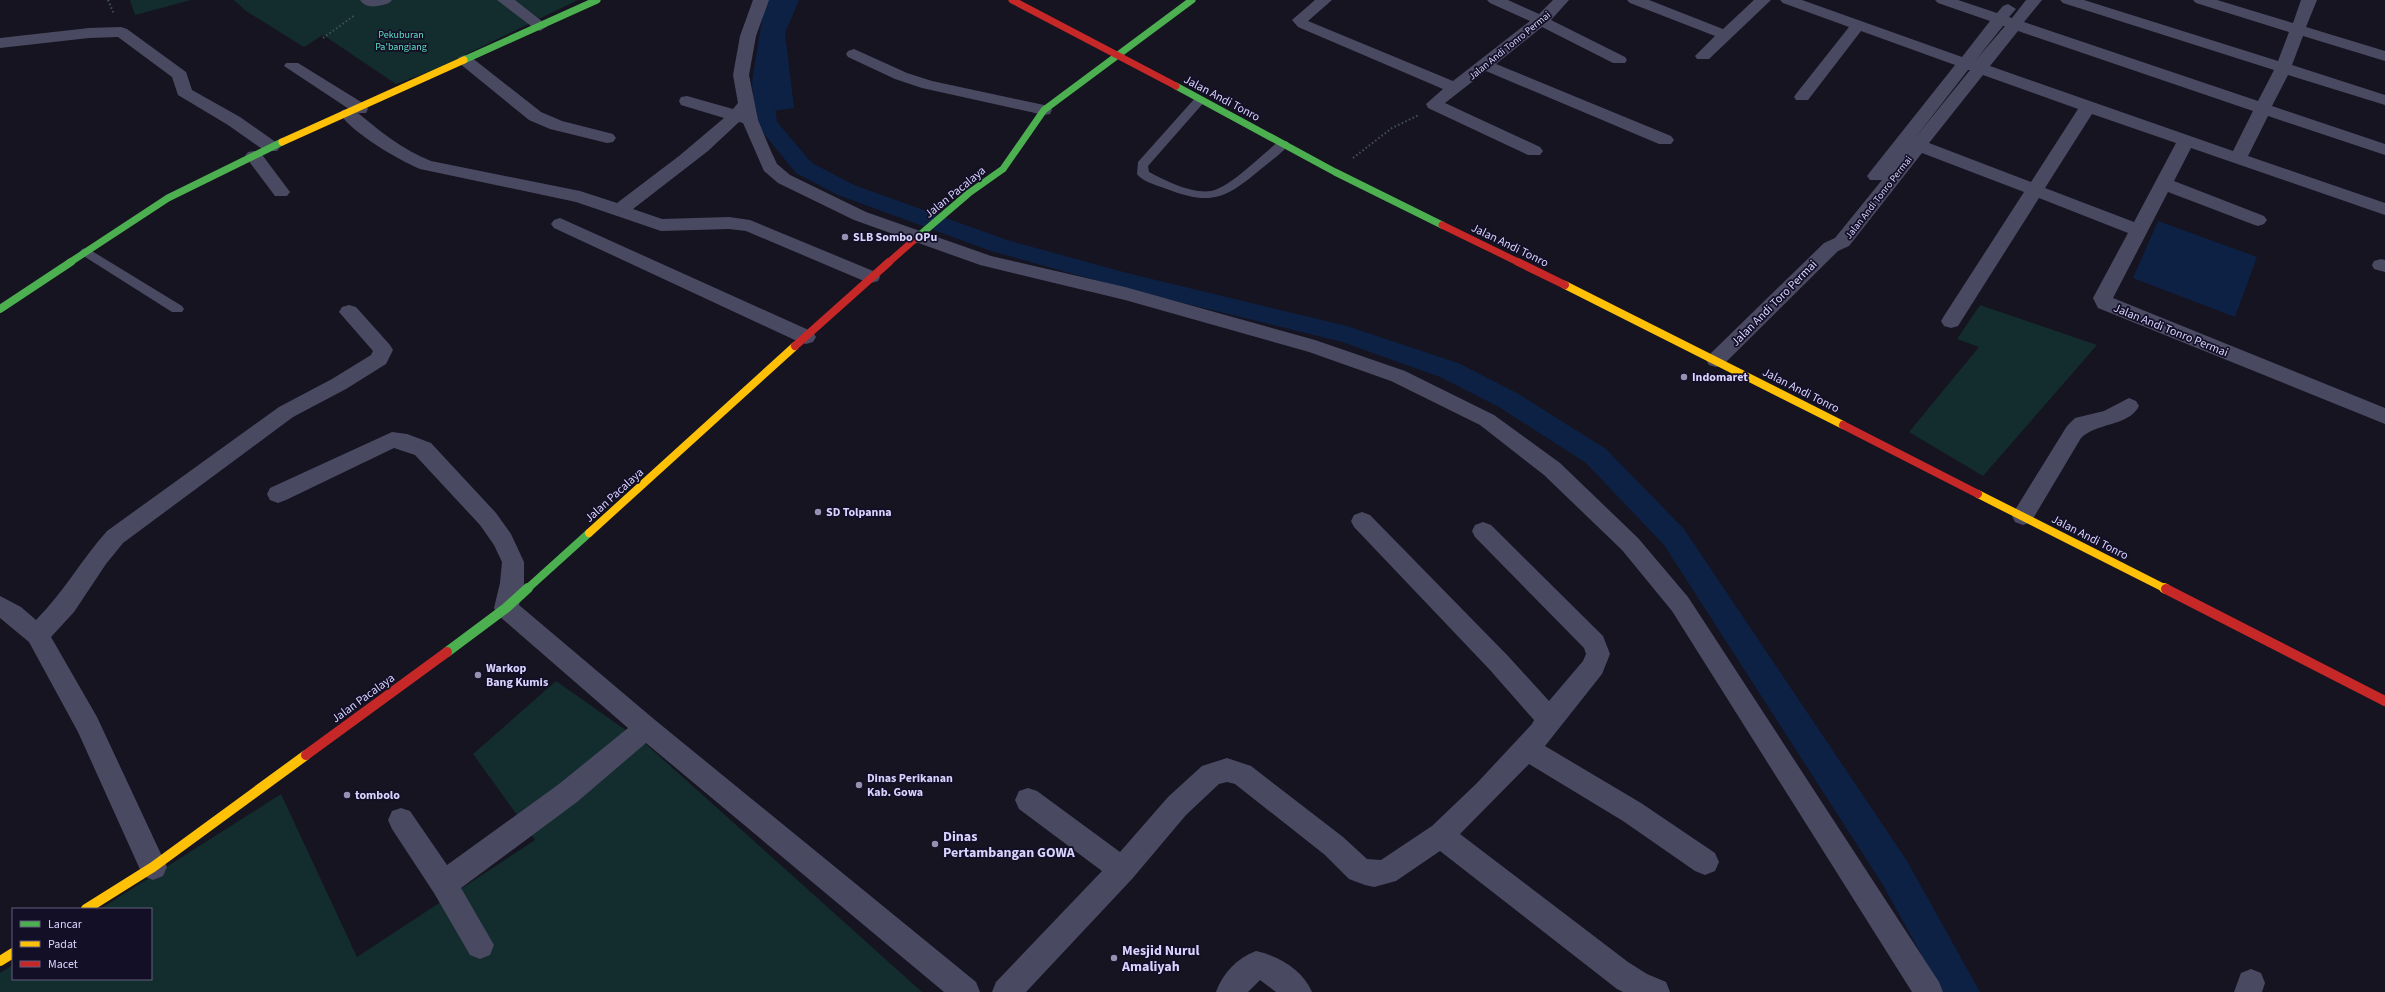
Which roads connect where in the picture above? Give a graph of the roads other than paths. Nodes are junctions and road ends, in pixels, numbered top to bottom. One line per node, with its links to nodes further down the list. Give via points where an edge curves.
1 (504, 0): 22 (street)
2 (597, 0): 22 (street)
3 (761, 0): 45 (street, via 748,36 741,75)
4 (1012, 0): 27 (street, Jalan Andi Tonro)
5 (1192, 0): 27 (street, Jalan Pacalaya)
6 (1324, 0): 36 (street, via 1300,20 1303,24)
7 (1495, 0): 19 (street)
8 (1561, 0): 19 (street, Jalan Andi Tonro Permai)
9 (1635, 0): 24 (street)
10 (1763, 0): 24 (street)
11 (1788, 0): 21 (street)
12 (1943, 0): 18 (street)
13 (2015, 0): 18 (street, Jalan Andi Tonro Permai)
14 (2034, 0): 20 (street, Jalan Andi Tonro Permai)
15 (2068, 0): 35 (street)
16 (2201, 0): 23 (street)
17 (2309, 0): 23 (street)
18 (1999, 19): 20 (street); 33 (street, Jalan Andi Tonro Permai)
19 (1540, 20): 31 (street); 32 (street, Jalan Andi Tonro Permai)
20 (2015, 24): 33 (street, Jalan Andi Tonro Permai); 42 (street)
21 (1858, 25): 33 (street); 37 (street)
22 (540, 26): 30 (street)
23 (2297, 30): 29 (street); 35 (street)
24 (1725, 36): 28 (street)
25 (0, 42): 51 (street, via 121,32 180,74 184,92 234,121)
26 (854, 54): 43 (street, via 901,76 928,85)
27 (1120, 56): 38 (street, Jalan Andi Tonro); 43 (street, Jalan Pacalaya)
28 (1703, 56)
29 (2385, 56)
30 (465, 60): 44 (street); 46 (street, via 535,116)
31 (1619, 60)
32 (1485, 65): 36 (street, Jalan Andi Tonro Permai); 47 (street)
33 (1973, 65): 41 (street); 49 (street, Jalan Andi Tonro Permai)
34 (292, 66): 44 (street)
35 (2283, 68): 39 (street); 42 (street)
36 (1455, 88): 53 (street, Jalan Andi Tonro Permai, via 1434,104)
37 (1802, 97)
38 (1200, 100): 50 (street, Jalan Andi Tonro); 50 (lane, via 1142,165 1142,174 1202,195 1214,195 1226,190)
39 (2385, 100)
40 (687, 101): 45 (street)
41 (2088, 107): 48 (street); 57 (street)
42 (2263, 109): 52 (street); 55 (street)
43 (1044, 110): 64 (street, Jalan Pacalaya, via 1003,169)
44 (354, 111): 51 (street); 60 (street, via 392,149 405,158 426,165 580,197)
45 (744, 113): 60 (street); 64 (street, via 770,167 784,179 860,216)
46 (607, 138)
47 (1665, 140)
48 (2186, 141): 55 (street); 56 (street, Jalan Andi Tonro Permai)
49 (1911, 142): 57 (street); 65 (street, Jalan Andi Tonro Permai, via 1842,242)
50 (1282, 144): 73 (street, Jalan Andi Tonro)
51 (271, 147): 54 (street)
52 (2385, 150)
53 (1534, 151)
54 (254, 156): 58 (street); 66 (street, via 168,198)
55 (2238, 158): 59 (street)
56 (2164, 184): 61 (street); 63 (street, Jalan Andi Tonro Permai)
57 (2036, 190): 63 (street); 71 (street)
58 (281, 192)
59 (2385, 209)
60 (620, 210): 67 (street, via 661,226 729,223 750,226)
61 (2258, 220)
62 (560, 224): 72 (street)
63 (2139, 230): 75 (street, Jalan Andi Tonro Permai, via 2103,298 2105,303)
64 (924, 232): 67 (street, Jalan Pacalaya); 103 (street, via 987,261 1125,294 1315,348 1398,376 1488,420 1558,474 1630,544 1680,604)
65 (1831, 242): 73 (street, Jalan Andi Toro Permai)
66 (88, 252): 68 (street); 69 (lane)
67 (871, 277): 72 (street, Jalan Pacalaya)
68 (0, 309)
69 (176, 309)
70 (349, 312): 82 (street, via 383,350 379,359 286,412 115,537 98,557 66,605)
71 (1951, 321)
72 (806, 337): 81 (street, Jalan Pacalaya)
73 (1716, 360): 77 (street, Jalan Andi Tonro)
74 (2129, 406): 77 (street, via 2110,417 2082,424 2074,432)
75 (2385, 416)
76 (278, 494): 81 (street, via 392,440 424,449 488,519 503,540 513,562 512,583)
77 (2023, 516): 83 (street, Jalan Andi Tonro)
78 (1362, 521): 84 (street, via 1499,663)
79 (1483, 531): 84 (street, via 1595,643 1598,654 1593,667)
80 (0, 606): 82 (street)
81 (506, 608): 85 (street); 91 (street, Jalan Pacalaya)
82 (37, 636): 91 (street, via 88,725)
83 (2385, 701)
84 (1549, 719): 86 (street)
85 (646, 728): 93 (street, via 568,793); 98 (street)
86 (1527, 749): 89 (street); 90 (street, via 1632,812)
87 (1028, 800): 92 (street)
88 (401, 820): 93 (street)
89 (1441, 835): 92 (street, via 1386,872 1365,872 1359,870 1334,846 1242,774 1227,770 1211,774 1177,806); 102 (street, via 1495,881 1615,969)
90 (1705, 862)
91 (153, 867): 94 (street, Jalan Pacalaya)
92 (1122, 870): 99 (street)
93 (444, 884): 95 (street)
94 (88, 908)
95 (480, 945)
96 (12, 954): 97 (street)
97 (0, 961)
98 (966, 992)
99 (1006, 992)
100 (1230, 992): 101 (street, via 1256,965 1270,968)
101 (1298, 992)
102 (1656, 992)
103 (1929, 992)

